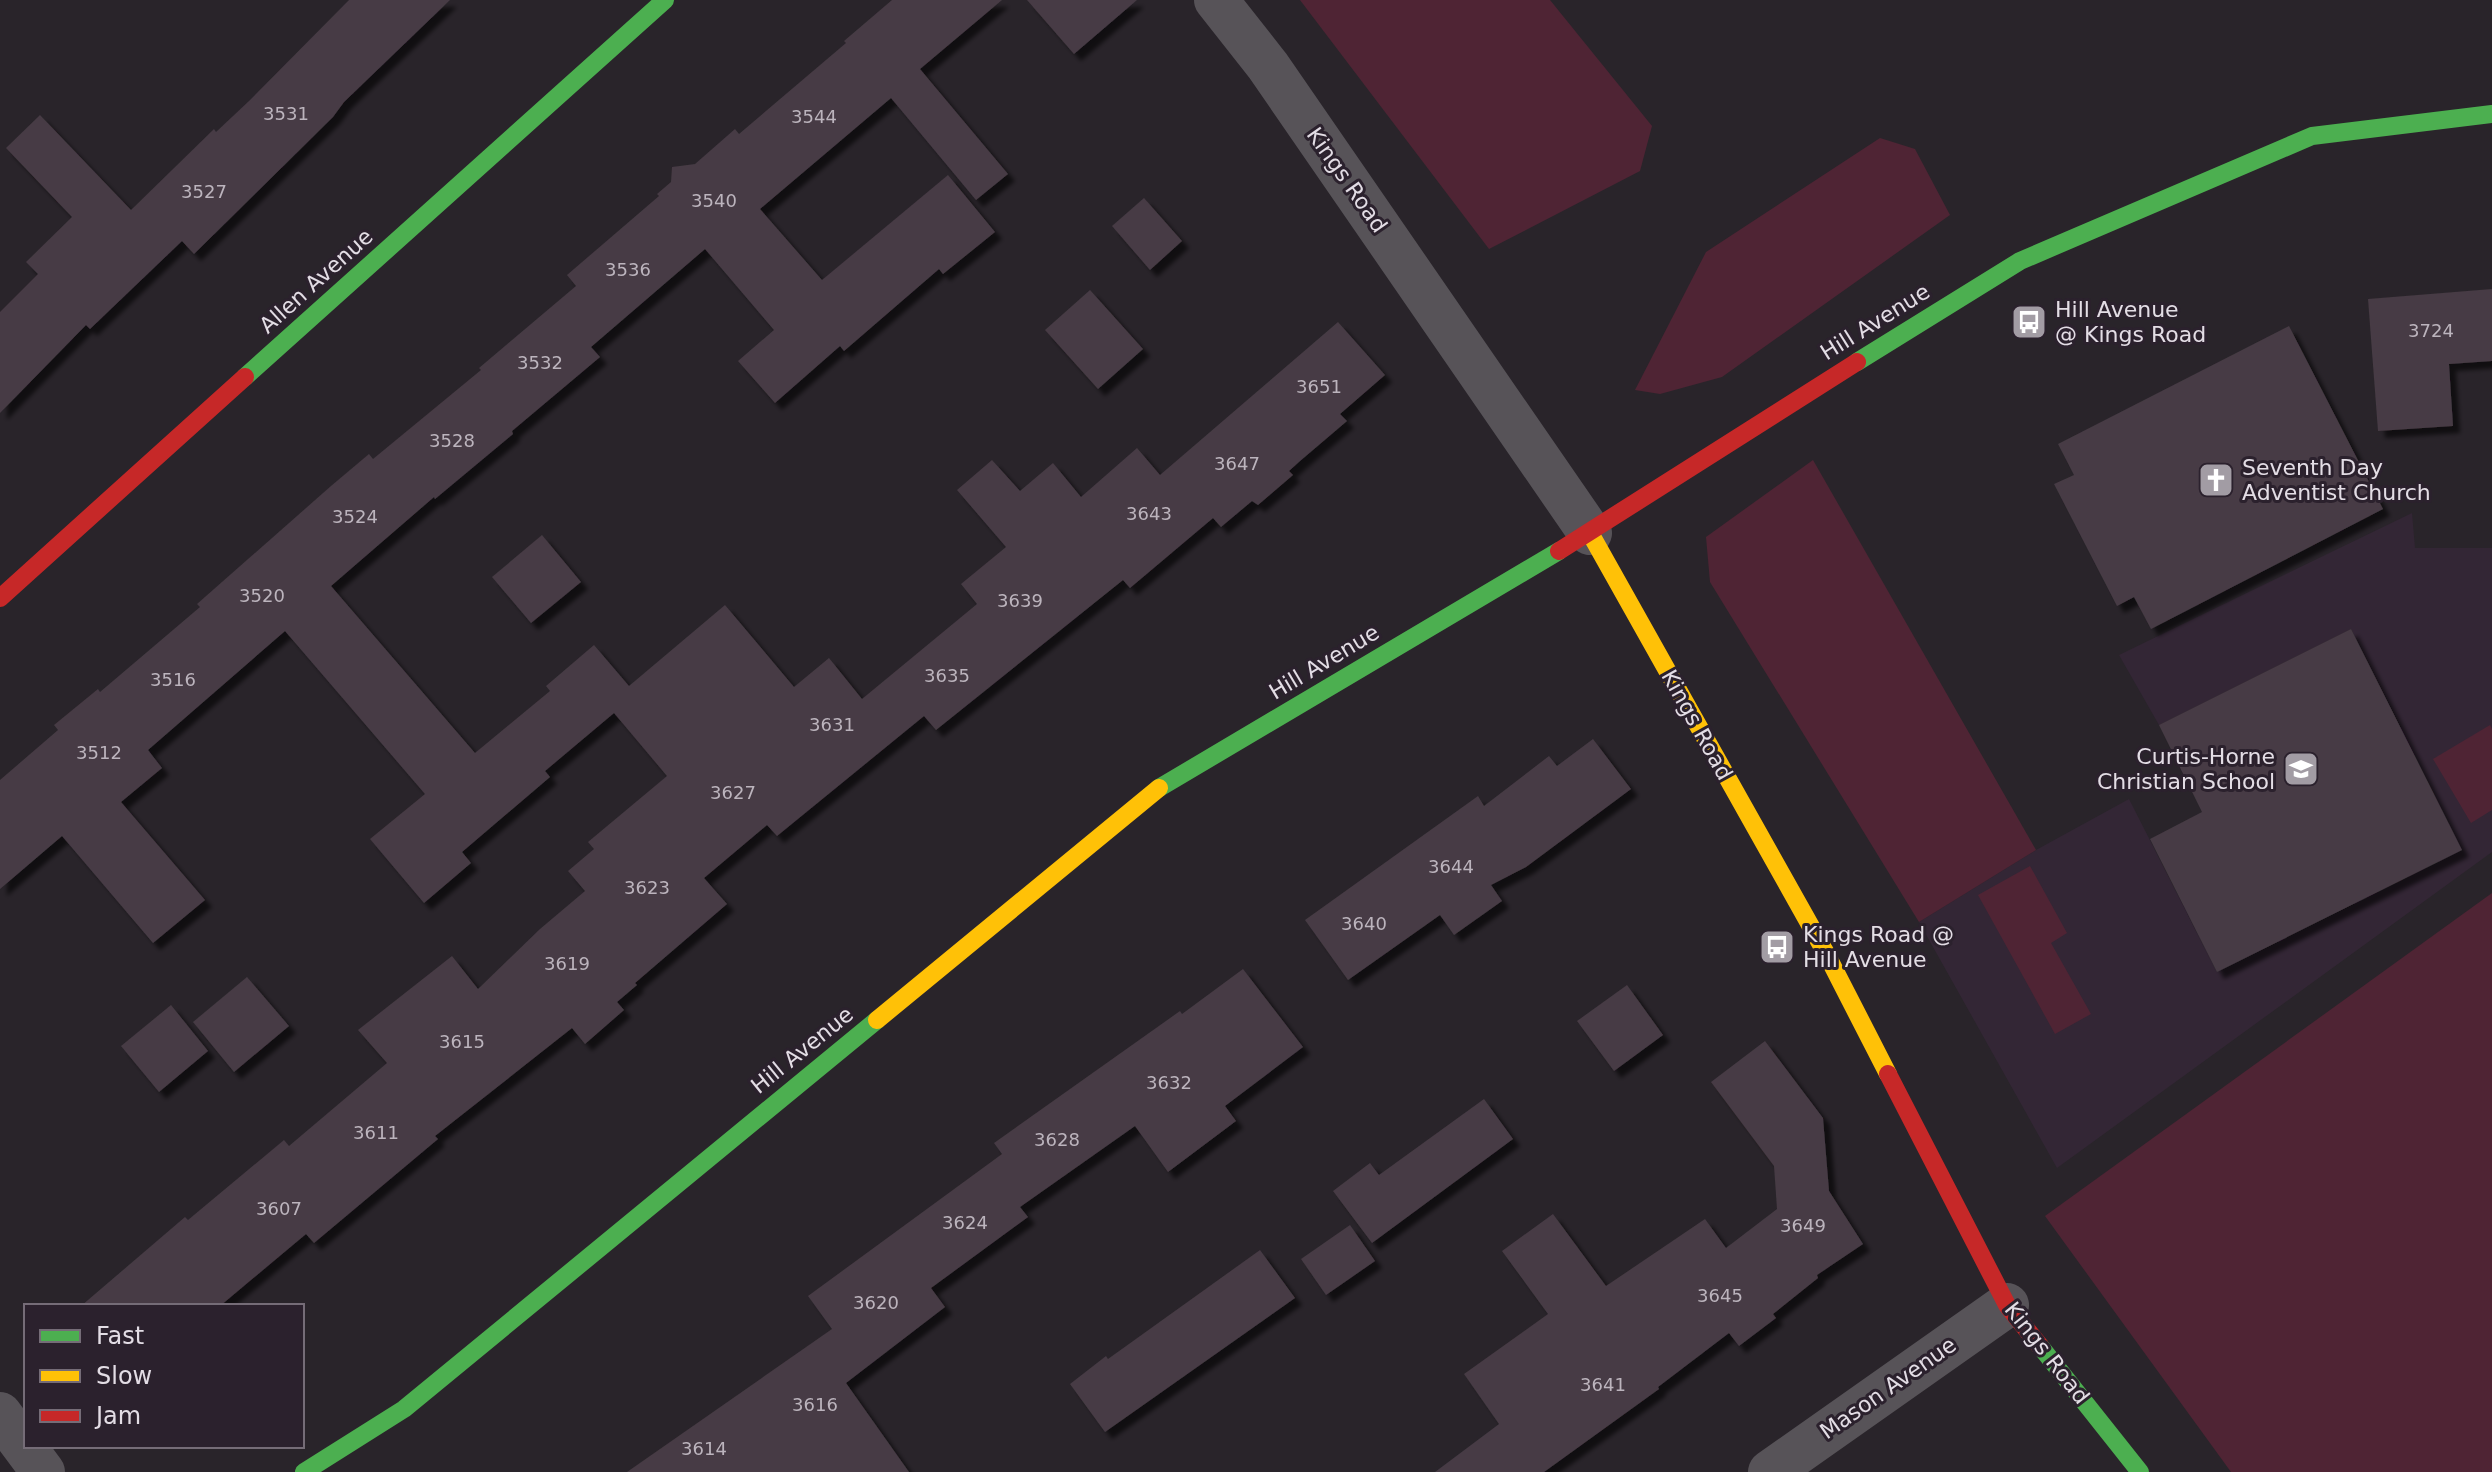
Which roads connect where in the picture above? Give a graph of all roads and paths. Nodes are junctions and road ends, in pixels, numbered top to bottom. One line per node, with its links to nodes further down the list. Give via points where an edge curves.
1 (665, 0): 5 (street, Allen Avenue)
2 (1216, 0): 4 (street, Kings Road, via 1268,66)
3 (2492, 114): 4 (street, Hill Avenue, via 2312,136 2020,261)
4 (1590, 533): 6 (street, Kings Road, via 1828,957); 11 (street, Hill Avenue, via 1160,787 404,1409)
5 (0, 598)
6 (2007, 1305): 12 (street, Mason Avenue); 13 (street, Kings Road)
7 (0, 1414): 8 (street)
8 (24, 1446)
9 (25, 1448): 10 (street)
10 (43, 1472)
11 (304, 1472)
12 (1770, 1472)
13 (2140, 1472)

